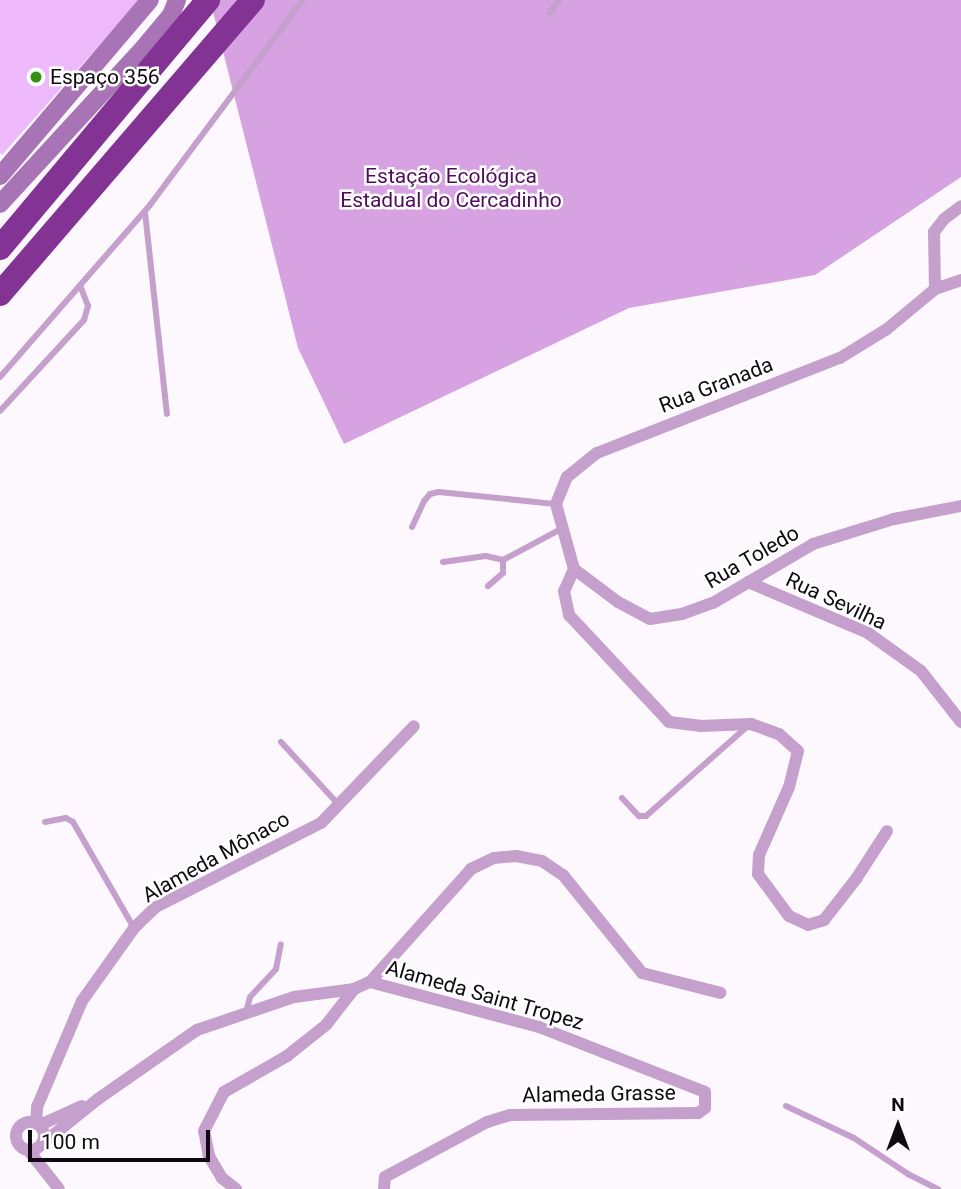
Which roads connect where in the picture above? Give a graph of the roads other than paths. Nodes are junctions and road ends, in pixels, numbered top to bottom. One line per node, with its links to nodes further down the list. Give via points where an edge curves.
1 (150, 0): 8 (street)
2 (177, 0): 9 (street, via 171,15)
3 (208, 0): 14 (highway)
4 (253, 0): 18 (highway)
5 (303, 0): 13 (lane)
6 (559, 0): 7 (lane)
7 (549, 13)
8 (127, 29): 9 (street, via 144,30); 10 (street)
9 (146, 45): 11 (street)
10 (1, 172)
11 (0, 204)
12 (961, 206): 17 (street, via 934,232)
13 (145, 212): 16 (lane); 21 (lane)
14 (0, 248)
15 (961, 280): 17 (street, Rua Granada)
16 (80, 285): 19 (lane); 20 (lane, via 88,306 84,320)
17 (935, 289): 22 (street, Rua Granada, via 887,329 840,358 597,453 567,477)
18 (0, 294)
19 (0, 377)
20 (0, 411)
21 (167, 414)
22 (556, 504): 24 (lane, via 439,492 424,501); 25 (street)
23 (961, 506): 29 (street, Rua Toledo, via 894,519 813,544)
24 (412, 527)
25 (561, 529): 26 (lane); 28 (street)
26 (503, 560): 27 (lane, via 486,556); 30 (lane, via 503,573)
27 (443, 562)
28 (574, 569): 29 (street, Rua Toledo, via 650,619 713,603); 32 (street, via 564,591 569,615 669,722)
29 (748, 582): 31 (street, Rua Sevilha, via 868,633 921,671)
30 (488, 586)
31 (961, 722)
32 (751, 724): 35 (lane, via 646,816 639,816); 38 (street, via 779,734 798,751 789,787 760,855 758,874 789,916 808,925 824,920)
33 (414, 726): 36 (street, Alameda Mônaco)
34 (281, 742): 36 (lane)
35 (622, 798)
36 (338, 804): 39 (street, Alameda Mônaco, via 321,823 156,907)
37 (45, 822): 39 (lane, via 66,818 73,822)
38 (887, 831)
39 (134, 928): 48 (street, Alameda Mônaco, via 82,1001 37,1107)
40 (281, 944): 44 (lane, via 276,969 250,997)
41 (370, 982): 42 (street, Alameda Saint Tropez); 43 (street, via 471,869 494,858 516,856 542,861 563,874 642,973); 46 (street, Alameda Saint Tropez, via 538,1027 699,1088)
42 (354, 989): 44 (street, Alameda Saint Tropez, via 294,997); 54 (street, via 326,1025 287,1056 224,1092 204,1131 209,1156 222,1178)
43 (721, 993)
44 (246, 1013): 45 (street, Alameda Saint Tropez, via 197,1030)
45 (98, 1099): 48 (street, Alameda Saint Tropez); 51 (street, Alameda Saint Tropez)
46 (706, 1100): 55 (street, Alameda Grasse, via 705,1108 698,1112 510,1115 487,1122 385,1177)
47 (786, 1106): 56 (lane, via 854,1138)
48 (38, 1124): 49 (street, via 30,1121 19,1126); 51 (street)
49 (15, 1138): 50 (street); 52 (street)
50 (0, 1139)
51 (42, 1144): 52 (street)
52 (29, 1151): 53 (street)
53 (59, 1189)
54 (236, 1189)
55 (384, 1189)
56 (938, 1189)

